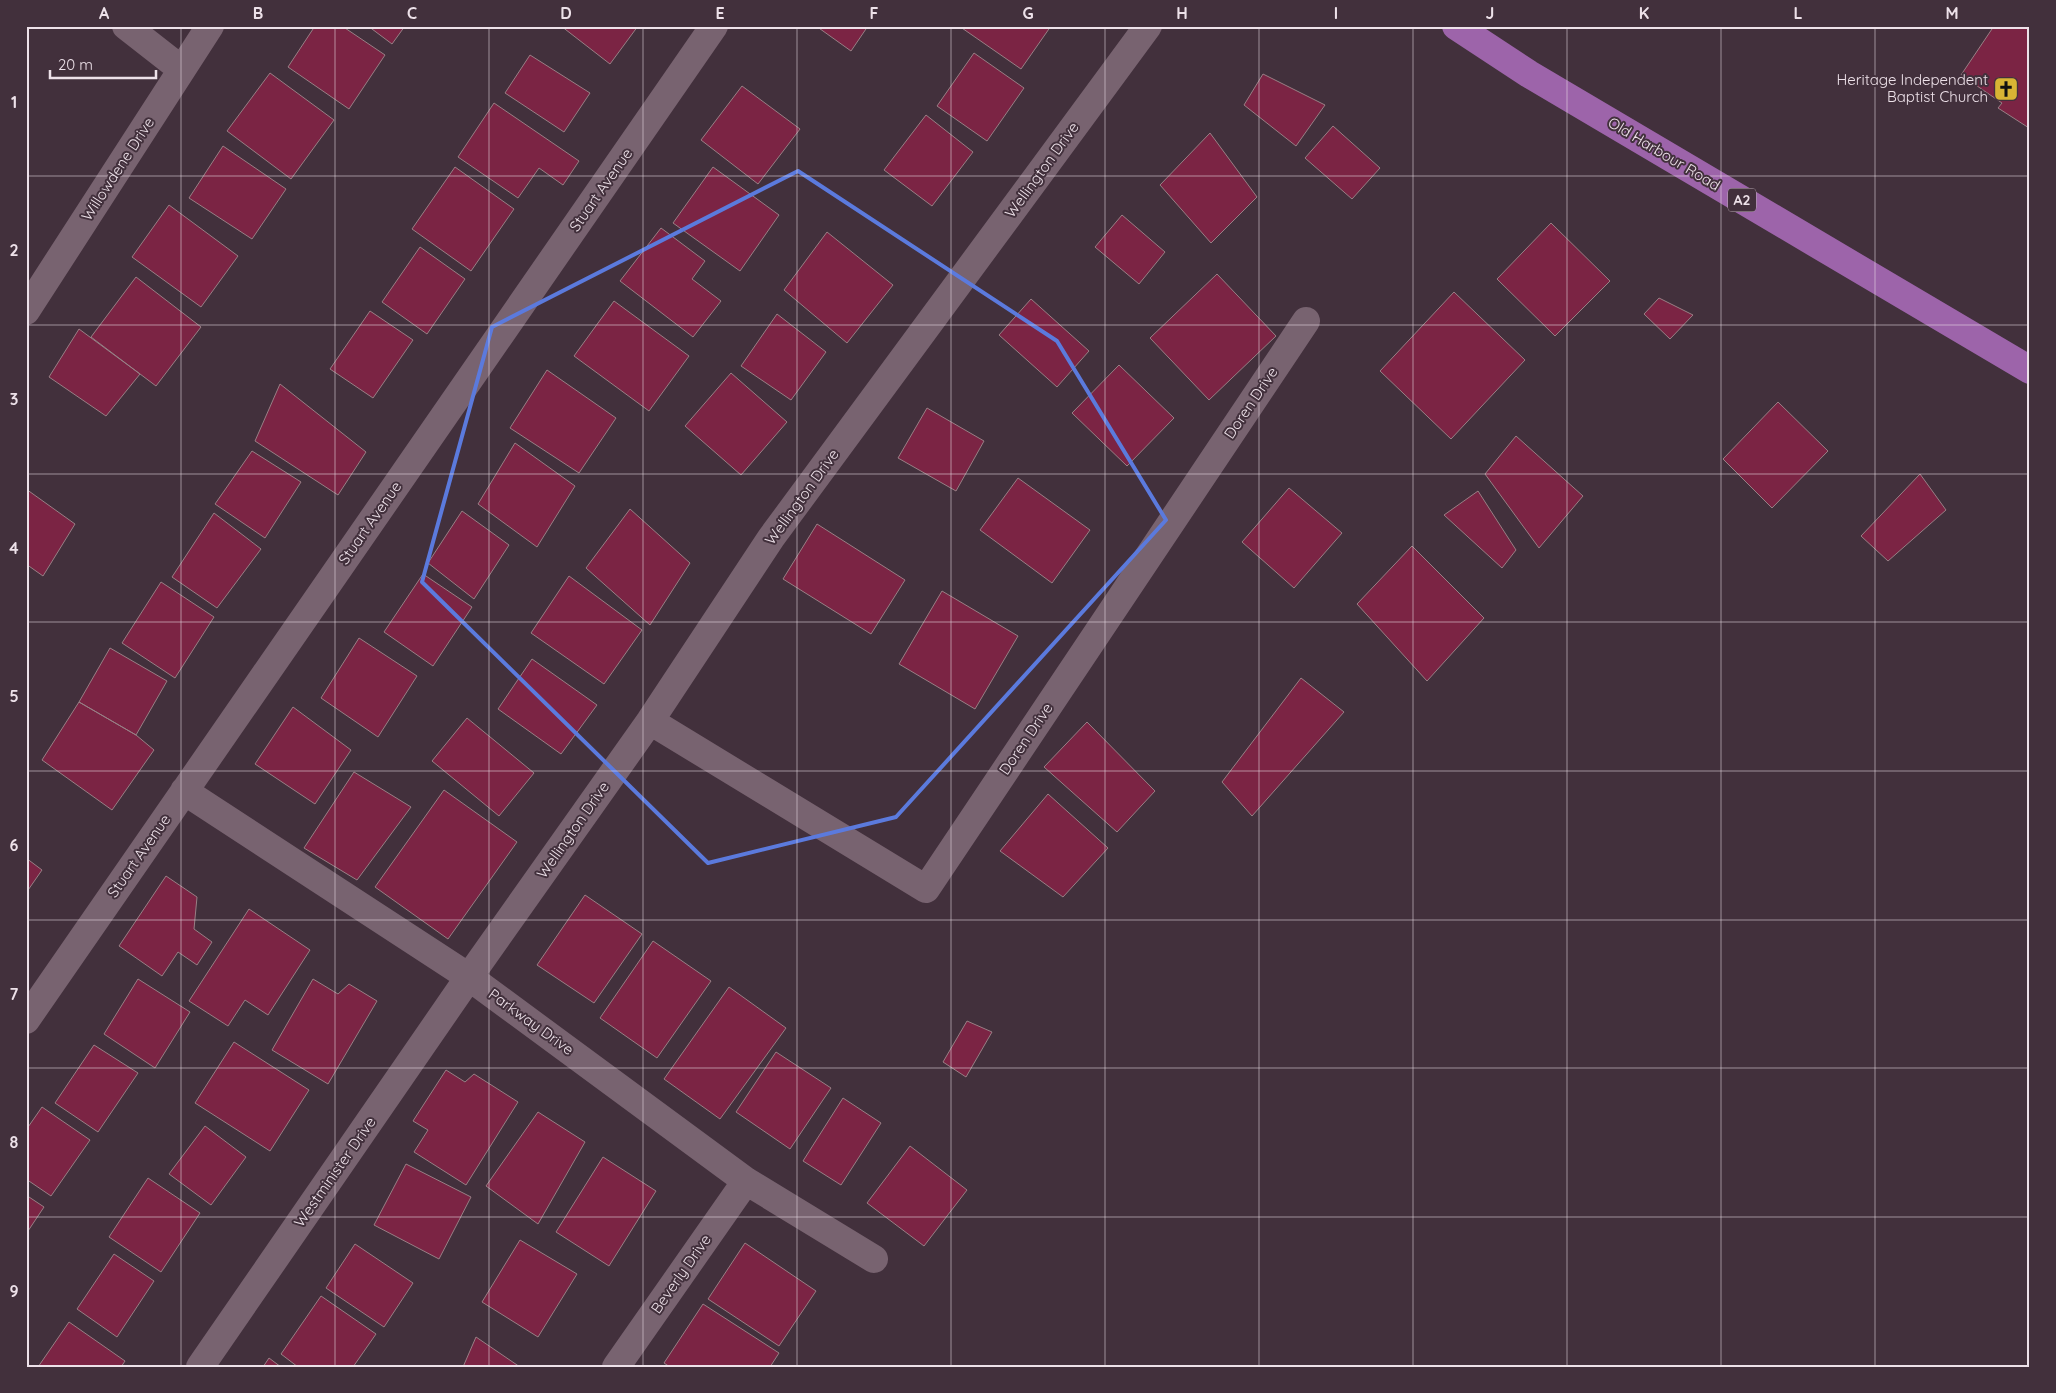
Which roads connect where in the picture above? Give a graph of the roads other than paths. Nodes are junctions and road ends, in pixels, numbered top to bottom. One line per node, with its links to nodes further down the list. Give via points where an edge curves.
1 (126, 26): 6 (street)
2 (210, 26): 6 (street, Willowdene Drive)
3 (714, 26): 11 (street, Stuart Avenue)
4 (1148, 26): 10 (street, Wellington Drive, via 771,538)
5 (1456, 26): 9 (main road, Old Harbour Road / A2, via 1538,79)
6 (181, 69): 7 (street, Willowdene Drive)
7 (26, 311)
8 (1306, 321): 10 (street, Doren Drive, via 926,889)
9 (2030, 370)
10 (650, 721): 12 (street, Wellington Drive)
11 (184, 791): 12 (street, Parkway Drive); 13 (street, Stuart Avenue)
12 (469, 977): 14 (street, Parkway Drive); 16 (street, Westminister Drive)
13 (26, 1020)
14 (746, 1181): 15 (street, Parkway Drive); 17 (street, Beverly Drive)
15 (874, 1259)
16 (200, 1367)
17 (616, 1367)

